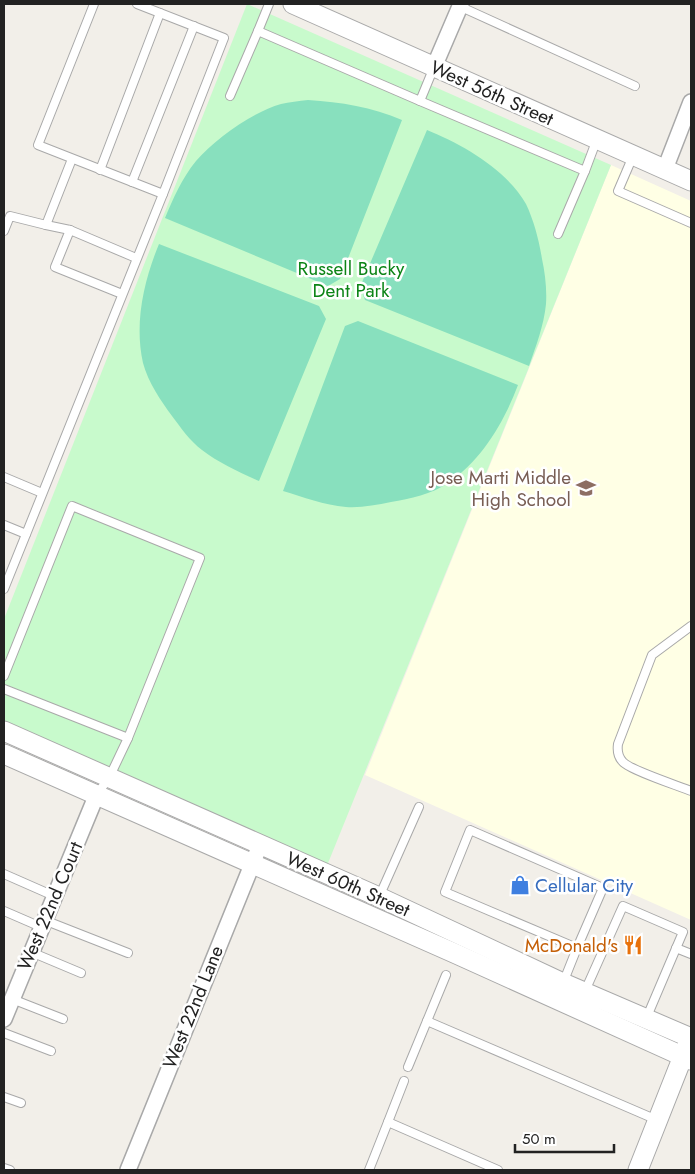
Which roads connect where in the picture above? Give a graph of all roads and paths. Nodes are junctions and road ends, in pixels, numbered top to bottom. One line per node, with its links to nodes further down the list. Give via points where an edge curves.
1 (94, 4): 16 (lane, via 38,145)
2 (137, 4): 6 (lane)
3 (269, 4): 8 (lane)
4 (293, 4): 9 (street, West 56th Street)
5 (458, 5): 9 (street); 10 (lane)
6 (160, 13): 7 (lane); 18 (lane)
7 (194, 26): 21 (lane); 22 (lane, via 224,38)
8 (258, 31): 11 (lane); 12 (lane)
9 (434, 67): 12 (lane); 14 (street, West 56th Street)
10 (635, 86)
11 (230, 96)
12 (420, 100): 19 (lane)
13 (691, 102): 17 (street)
14 (597, 139): 15 (street, West 56th Street); 19 (lane)
15 (633, 155): 17 (street, West 56th Street); 23 (lane, via 618,191)
16 (72, 159): 18 (lane); 24 (lane)
17 (665, 169): 20 (street, West 56th Street)
18 (100, 170): 21 (lane)
19 (585, 171): 27 (lane)
20 (691, 181)
21 (132, 182): 22 (lane)
22 (163, 194): 28 (lane)
23 (691, 223)
24 (46, 225): 25 (lane); 26 (lane, via 10,216)
25 (70, 230): 28 (lane); 29 (lane, via 55,267)
26 (4, 231)
27 (558, 234)
28 (136, 258): 29 (lane)
29 (122, 294): 31 (lane)
30 (4, 476): 31 (lane)
31 (42, 493): 33 (lane)
32 (4, 525): 33 (lane)
33 (26, 534): 34 (lane)
34 (4, 588)
35 (691, 626): 42 (lane, via 652,655 617,750 626,766)
36 (4, 676): 39 (lane, via 72,506 200,558)
37 (4, 689): 39 (lane)
38 (4, 731): 41 (street, West 60th Street)
39 (128, 738): 41 (lane)
40 (4, 754): 43 (street, West 60th Street)
41 (109, 778): 43 (lane); 45 (street, West 60th Street)
42 (691, 791)
43 (97, 794): 46 (street, West 60th Street); 48 (street, West 22nd Court)
44 (419, 807): 49 (lane)
45 (260, 845): 46 (street, West 22nd Lane); 49 (street, West 60th Street)
46 (251, 863): 53 (street, West 60th Street); 80 (street, West 22nd Lane)
47 (4, 874): 48 (lane)
48 (54, 896): 52 (street, West 22nd Court)
49 (379, 897): 51 (street, West 60th Street)
50 (4, 911): 52 (lane)
51 (427, 920): 53 (street, via 404,927); 61 (street, West 60th Street)
52 (43, 924): 56 (street, West 22nd Court); 57 (lane)
53 (392, 925): 71 (street, West 60th Street)
54 (577, 948): 54 (lane, via 603,888 470,830 445,892); 61 (lane)
55 (676, 948): 58 (lane); 62 (lane, via 683,932 623,906); 66 (lane)
56 (31, 952): 59 (lane); 63 (street, West 22nd Court)
57 (128, 953)
58 (691, 954)
59 (82, 973)
60 (446, 975): 67 (lane)
61 (563, 983): 62 (street, West 60th Street)
62 (584, 993): 66 (street, West 60th Street)
63 (12, 999): 64 (street, West 22nd Court); 65 (lane)
64 (4, 1019)
65 (63, 1019)
66 (646, 1019): 69 (street, West 60th Street)
67 (427, 1021): 72 (lane); 76 (lane)
68 (4, 1033): 70 (lane)
69 (691, 1037): 71 (street)
70 (51, 1051)
71 (687, 1058): 76 (street)
72 (408, 1067)
73 (404, 1081): 77 (lane)
74 (4, 1096): 75 (lane)
75 (20, 1103)
76 (658, 1120): 83 (street)
77 (388, 1122): 81 (lane); 82 (lane)
78 (4, 1168): 79 (lane)
79 (10, 1170)
80 (128, 1170)
81 (369, 1170)
82 (498, 1170)
83 (638, 1170)

